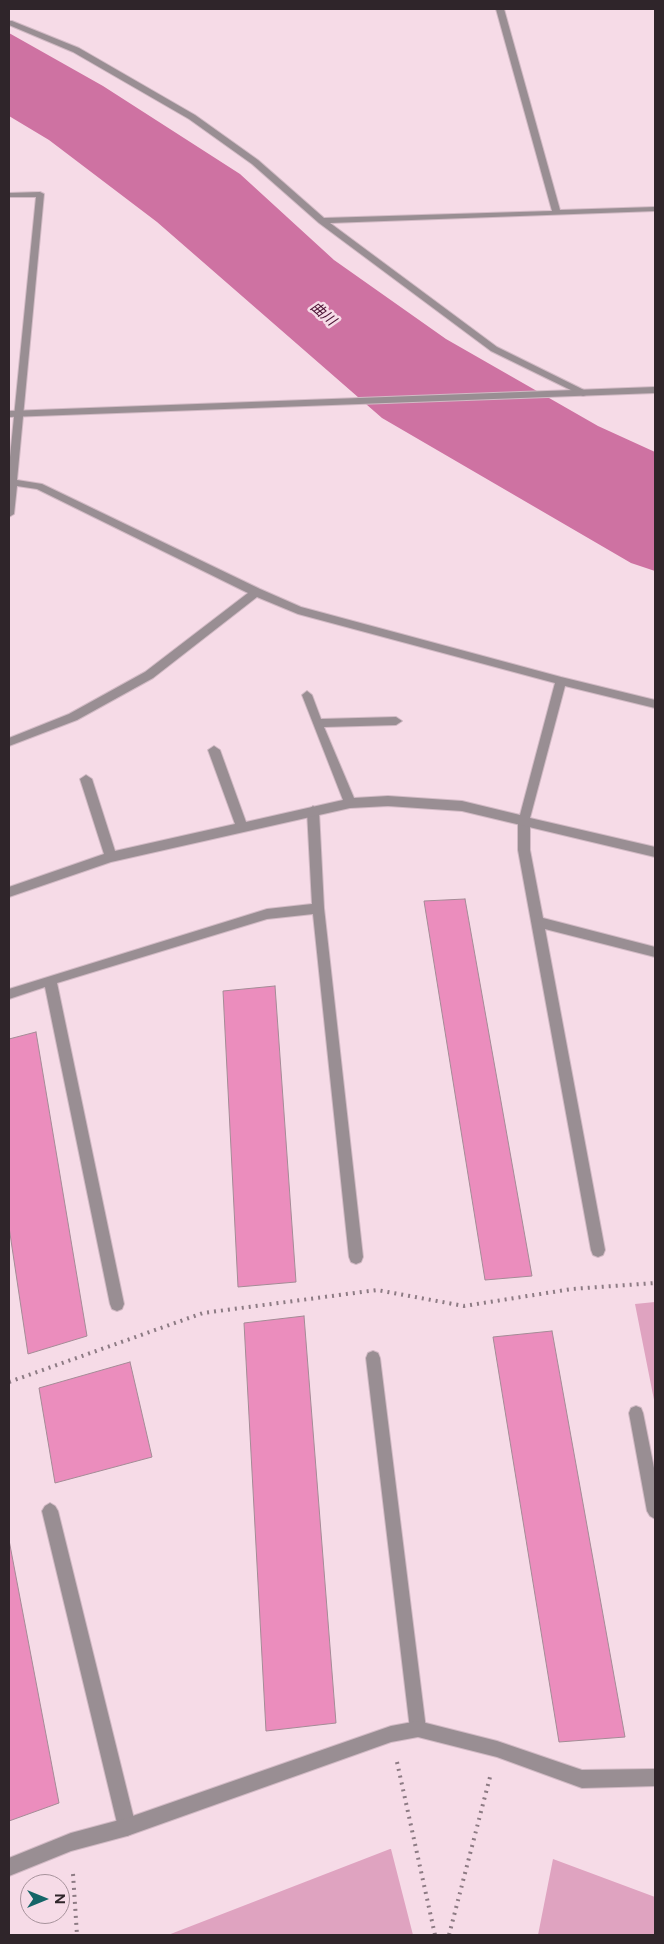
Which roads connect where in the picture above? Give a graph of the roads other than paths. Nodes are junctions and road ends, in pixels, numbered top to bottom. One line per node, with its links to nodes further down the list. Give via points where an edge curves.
1 (500, 9): 5 (street)
2 (9, 23): 6 (street, via 76,50 192,117 255,162)
3 (9, 195): 9 (street, via 40,194)
4 (655, 209): 5 (street)
5 (557, 213): 6 (street)
6 (322, 220): 8 (street, via 494,349)
7 (655, 390): 8 (street)
8 (583, 393): 9 (street)
9 (13, 414): 10 (street)
10 (12, 482): 11 (street); 12 (street, via 39,486)
11 (9, 514)
12 (256, 592): 13 (street, via 298,610); 18 (street, via 149,675 73,717)
13 (561, 681): 15 (street); 23 (street)
14 (307, 695): 17 (street)
15 (655, 704)
16 (396, 720): 17 (street)
17 (317, 723): 21 (street)
18 (9, 742)
19 (214, 750): 24 (street)
20 (86, 779): 26 (street)
21 (350, 803): 22 (street); 23 (street, via 388,801 462,806)
22 (314, 811): 24 (street); 28 (street)
23 (524, 820): 25 (street); 29 (street, via 524,850)
24 (242, 826): 26 (street)
25 (655, 852)
26 (111, 857): 27 (street)
27 (9, 892)
28 (318, 908): 31 (street, via 267,914); 34 (street)
29 (538, 922): 30 (street); 33 (street)
30 (655, 952)
31 (50, 980): 32 (street); 35 (street)
32 (9, 994)
33 (598, 1250)
34 (356, 1257)
35 (117, 1304)
36 (373, 1358): 40 (street)
37 (636, 1413): 39 (street)
38 (50, 1511): 42 (street)
39 (655, 1511)
40 (418, 1729): 41 (street, via 497,1749 582,1778); 42 (street, via 391,1734)
41 (655, 1778)
42 (127, 1827): 43 (street, via 71,1842)
43 (9, 1867)

